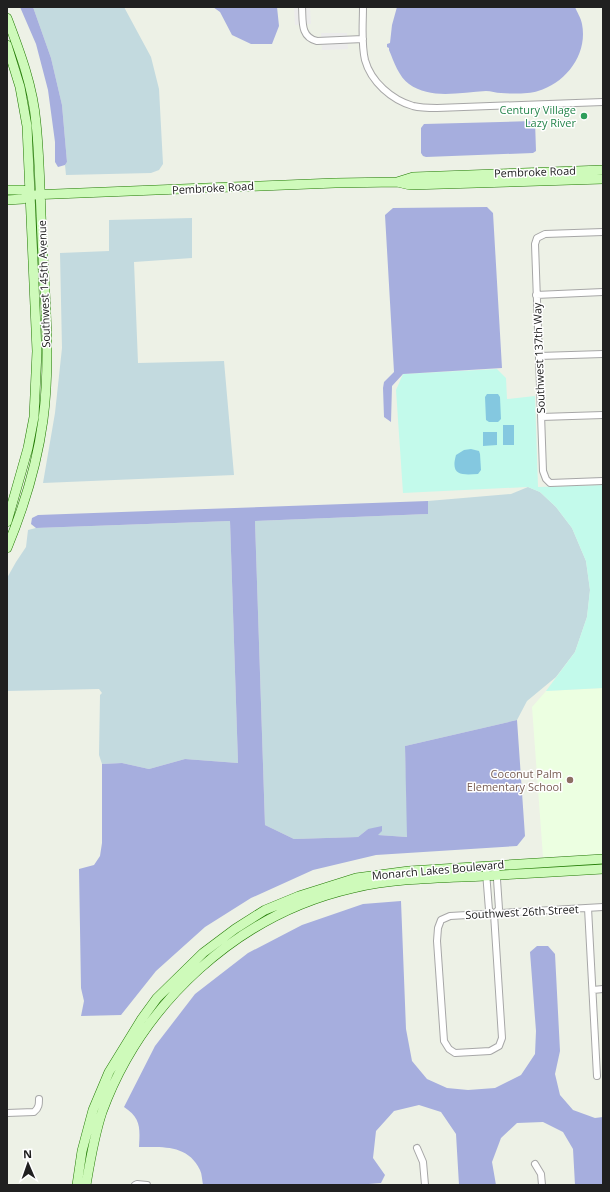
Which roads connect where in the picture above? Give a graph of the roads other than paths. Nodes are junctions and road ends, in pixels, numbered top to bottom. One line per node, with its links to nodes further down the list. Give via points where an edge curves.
1 (302, 7): 4 (street, via 306,35 314,40)
2 (363, 7): 4 (street)
3 (7, 18): 5 (street, Southwest 145th Avenue)
4 (363, 39): 6 (street, via 366,61 384,90 402,102 414,106 437,108)
5 (10, 40): 11 (street, Southwest 145th Avenue, via 27,126); 12 (street, Southwest 145th Avenue, via 29,83 36,122)
6 (603, 102)
7 (603, 170): 9 (street, Pembroke Road, via 413,177)
8 (603, 179): 9 (street, Pembroke Road, via 410,185)
9 (396, 182): 12 (street, Pembroke Road)
10 (7, 190): 11 (street, Pembroke Road, via 23,190)
11 (30, 195): 12 (street, Pembroke Road); 13 (street, Pembroke Road, via 23,199); 22 (street, Southwest 145th Avenue, via 36,351 34,417)
12 (41, 195): 23 (street, Southwest 145th Avenue, via 47,346 46,392 38,452)
13 (7, 200)
14 (603, 232): 16 (street, Southwest 137th Way, via 545,234 537,238)
15 (603, 292): 16 (street)
16 (536, 295): 18 (street, Southwest 137th Way)
17 (603, 354): 18 (street)
18 (539, 356): 20 (street, Southwest 137th Way)
19 (603, 415): 20 (street)
20 (541, 417): 21 (street, Southwest 137th Way, via 543,471 546,479 550,483)
21 (603, 481)
22 (7, 522)
23 (7, 548)
24 (603, 859): 25 (street, Monarch Lakes Boulevard)
25 (496, 865): 26 (street, Monarch Lakes Boulevard); 29 (street)
26 (485, 866): 27 (street, Monarch Lakes Boulevard); 30 (street)
27 (431, 869): 31 (street, via 419,874 374,879); 45 (street, Monarch Lakes Boulevard, via 356,878 299,896 266,910 203,953 157,998 109,1072 93,1110 82,1151)
28 (603, 869): 29 (street, Monarch Lakes Boulevard)
29 (497, 875): 30 (street, Monarch Lakes Boulevard); 33 (street)
30 (486, 876): 31 (street, Monarch Lakes Boulevard, via 420,879); 32 (street)
31 (372, 885): 46 (street, Monarch Lakes Boulevard, via 321,897 271,919 242,936 180,986 148,1026 118,1075 102,1113 91,1152)
32 (488, 902): 33 (street); 36 (street, via 489,910)
33 (499, 902): 36 (street, via 499,909)
34 (603, 907): 35 (street, Southwest 26th Street)
35 (588, 908): 36 (street, Southwest 26th Street); 37 (street)
36 (494, 914): 36 (street, Southwest 26th Street, via 450,916 441,920 438,928 444,1041 448,1049 455,1053 490,1051 499,1046 502,1038)
37 (593, 990): 38 (street); 39 (street)
38 (603, 990)
39 (597, 1076)
40 (39, 1098): 41 (street, via 39,1105 34,1112)
41 (7, 1113)
42 (417, 1148): 48 (street, via 423,1162)
43 (535, 1164): 49 (street, via 541,1174)
44 (136, 1184): 47 (street)
45 (77, 1185)
46 (86, 1185)
47 (147, 1185)
48 (426, 1185)
49 (542, 1185)

